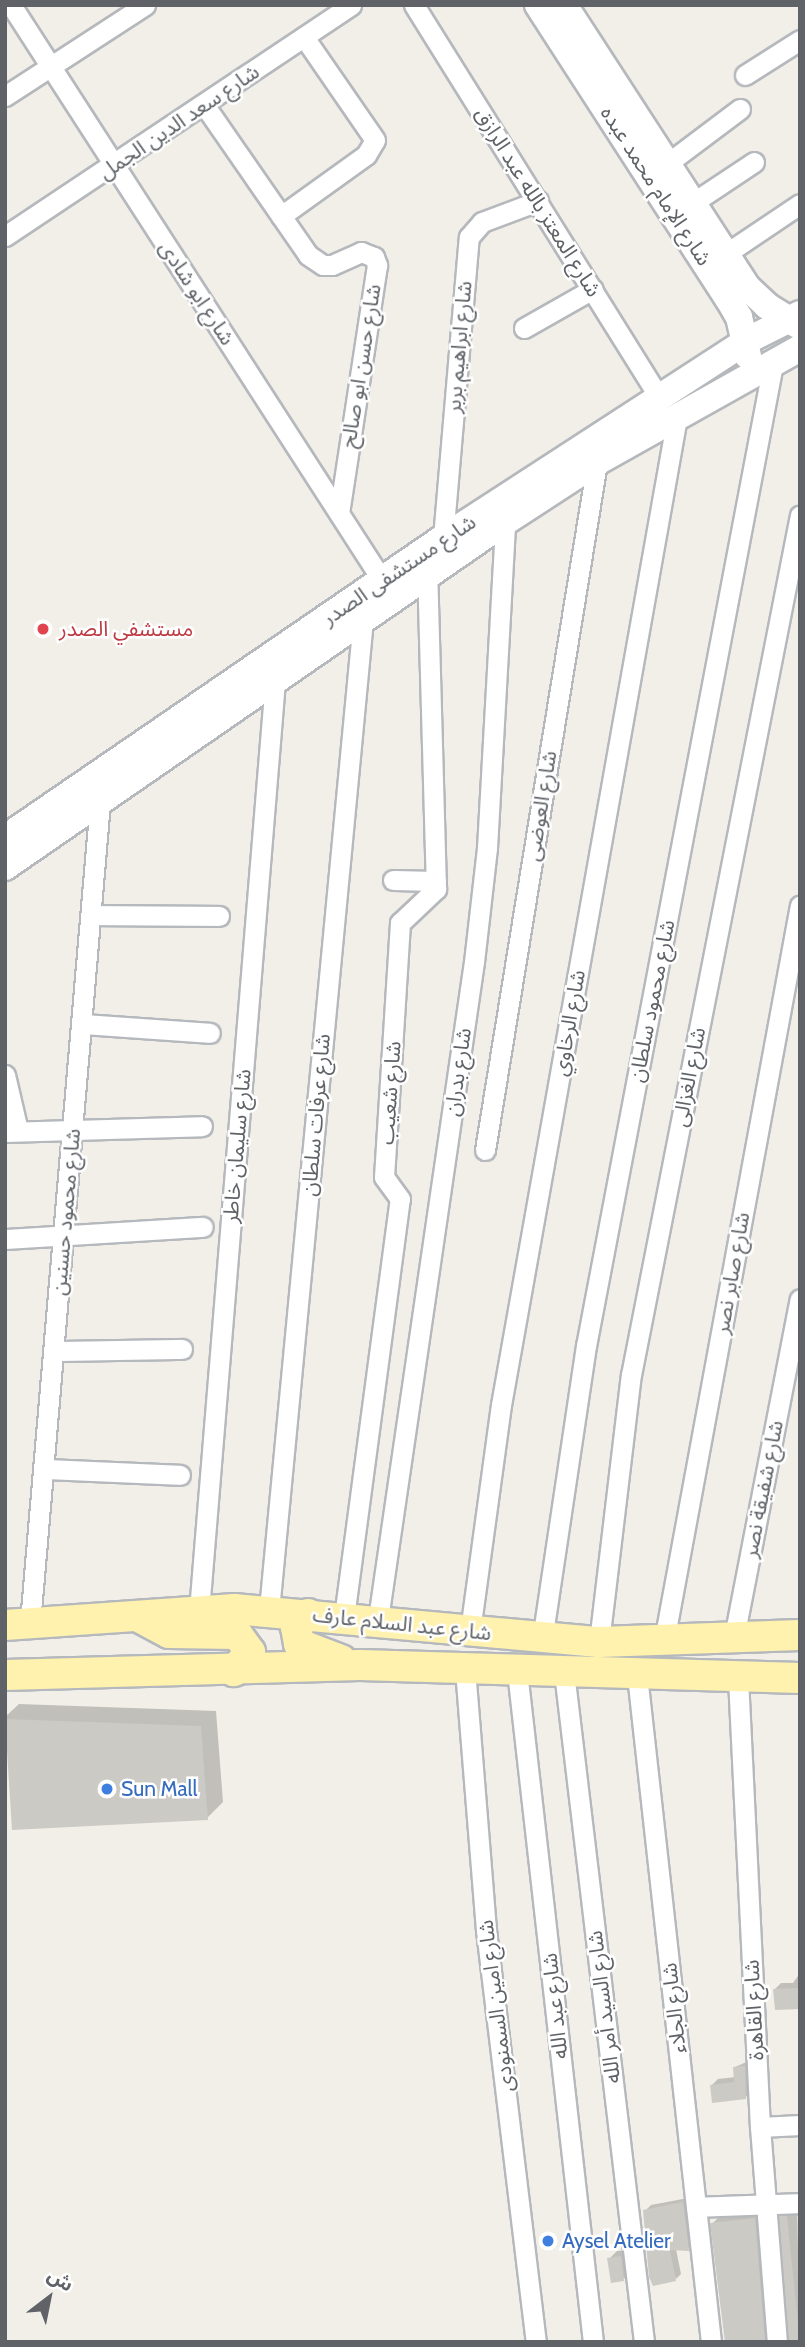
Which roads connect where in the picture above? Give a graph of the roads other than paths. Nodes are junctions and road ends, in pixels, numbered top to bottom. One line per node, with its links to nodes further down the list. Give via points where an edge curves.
1 (11, 5): 9 (street, شارع ابو شادى)
2 (145, 5): 9 (street)
3 (351, 5): 7 (street, شارع سعد الدين الجمل)
4 (414, 5): 17 (street, شارع المعتز بالله عبد الرازق)
5 (538, 5): 24 (main road, شارع الإمام محمد عبده)
6 (564, 5): 15 (main road, شارع الإمام محمد عبده)
7 (304, 37): 12 (street, شارع سعد الدين الجمل); 20 (street, via 375,140 366,155)
8 (800, 40): 10 (street)
9 (51, 66): 11 (street); 16 (street, شارع ابو شادى)
10 (745, 75)
11 (5, 96)
12 (205, 106): 16 (street, شارع سعد الدين الجمل); 20 (street)
13 (740, 109): 15 (street)
14 (754, 162): 18 (street)
15 (668, 163): 18 (main road, شارع الإمام محمد عبده)
16 (115, 166): 21 (street, شارع سعد الدين الجمل); 33 (street, شارع ابو شادى)
17 (538, 201): 23 (street, شارع المعتز بالله عبد الرازق); 36 (street, شارع ابراهيم بربر, via 482,222 468,236)
18 (694, 202): 22 (main road, شارع الإمام محمد عبده)
19 (800, 204): 22 (street)
20 (281, 216): 33 (street, شارع حسن ابو صالح, via 308,255 323,265 361,252 374,257 377,265)
21 (5, 236)
22 (727, 253): 24 (main road, شارع الإمام محمد عبده)
23 (593, 289): 26 (street); 31 (street, شارع المعتز بالله عبد الرازق)
24 (739, 294): 25 (main road, شارع الإمام محمد عبده); 27 (main road, شارع الإمام محمد عبده)
25 (795, 319): 27 (main road, شارع مستشفى الصدر)
26 (524, 328)
27 (746, 341): 29 (main road, شارع مستشفى الصدر); 30 (main road, شارع الإمام محمد عبده)
28 (800, 348): 30 (main road, شارع مستشفى الصدر)
29 (724, 356): 30 (main road); 31 (main road, شارع مستشفى الصدر)
30 (755, 375): 31 (main road, شارع مستشفى الصدر); 74 (street, شارع محمود سلطان, via 589,1333)
31 (668, 408): 32 (main road, شارع مستشفى الصدر); 36 (main road, شارع مستشفى الصدر); 71 (street, شارع الرخاوي, via 501,1405)
32 (597, 462): 35 (main road, شارع مستشفى الصدر); 55 (street, شارع العوضى)
33 (339, 512): 38 (street, شارع ابو شادى)
34 (800, 514): 76 (street, شارع الغزالى, via 631,1375)
35 (505, 522): 37 (main road, شارع مستشفى الصدر); 69 (street, شارع بدران, via 487,848 474,962)
36 (443, 538): 38 (main road, شارع مستشفى الصدر)
37 (427, 576): 39 (main road, شارع مستشفى الصدر); 45 (street)
38 (382, 580): 42 (main road, شارع مستشفى الصدر)
39 (363, 620): 40 (main road, شارع مستشفى الصدر); 64 (street, شارع عرفات سلطان)
40 (275, 681): 41 (main road, شارع مستشفى الصدر); 65 (street, شارع سليمان خاطر)
41 (100, 802): 43 (main road, شارع مستشفى الصدر); 47 (street, شارع محمود حسنين)
42 (5, 838)
43 (5, 867)
44 (393, 880): 45 (street)
45 (436, 881): 68 (street, شارع شعيب, via 434,894 400,923 384,1177 400,1199)
46 (800, 905): 75 (street, شارع صابر نصر)
47 (91, 915): 48 (street); 49 (street, شارع محمود حسنين)
48 (219, 916)
49 (82, 1024): 50 (street); 53 (street, شارع محمود حسنين)
50 (210, 1033)
51 (5, 1075): 54 (street)
52 (202, 1126): 53 (street)
53 (73, 1130): 54 (street); 57 (street, شارع محمود حسنين)
54 (12, 1132)
55 (485, 1150)
56 (203, 1227): 57 (street)
57 (64, 1236): 58 (street); 61 (street, شارع محمود حسنين)
58 (5, 1239)
59 (800, 1299): 73 (street, شارع شفيقة نصر)
60 (182, 1349): 61 (street)
61 (54, 1351): 62 (street, شارع محمود حسنين)
62 (44, 1469): 63 (street); 70 (street, شارع محمود حسنين)
63 (180, 1475)
64 (269, 1610): 65 (main road, شارع عبد السلام عارف); 66 (main road, شارع عبد السلام عارف)
65 (198, 1611): 67 (main road, شارع عبد السلام عارف)
66 (308, 1614): 68 (main road, شارع عبد السلام عارف); 77 (main road, via 296,1628 299,1644)
67 (137, 1616): 70 (main road, شارع عبد السلام عارف); 79 (main road, via 169,1633 229,1633 244,1638 250,1652)
68 (344, 1617): 69 (main road, شارع عبد السلام عارف)
69 (378, 1619): 71 (main road, شارع عبد السلام عارف)
70 (18, 1624)
71 (470, 1631): 74 (main road, شارع عبد السلام عارف)
72 (800, 1635): 73 (main road, شارع عبد السلام عارف)
73 (734, 1637): 75 (main road, شارع عبد السلام عارف)
74 (542, 1640): 76 (main road, شارع عبد السلام عارف)
75 (664, 1641): 76 (main road, شارع عبد السلام عارف)
76 (598, 1642)
77 (360, 1665): 78 (main road, شارع عبد السلام عارف); 79 (main road, شارع عبد السلام عارف)
78 (465, 1669): 80 (main road, شارع عبد السلام عارف); 91 (street, شارع امين السمنودى, via 486,1930)
79 (234, 1671): 82 (main road, شارع عبد السلام عارف)
80 (517, 1671): 81 (main road, شارع عبد السلام عارف); 92 (street, شارع عبد الله)
81 (564, 1672): 83 (main road, شارع عبد السلام عارف); 93 (street, شارع السيد أمر الله)
82 (5, 1675)
83 (637, 1675): 84 (main road, شارع عبد السلام عارف); 90 (street, شارع الجلاء)
84 (738, 1678): 85 (main road, شارع عبد السلام عارف); 87 (street, شارع القاهرة)
85 (800, 1678)
86 (800, 2125): 87 (street)
87 (760, 2127): 89 (street, شارع القاهرة)
88 (800, 2203): 89 (street)
89 (765, 2204): 90 (street); 95 (street, شارع القاهرة)
90 (696, 2207): 94 (street, شارع الجلاء)
91 (536, 2342)
92 (593, 2342)
93 (644, 2342)
94 (711, 2342)
95 (777, 2342)

